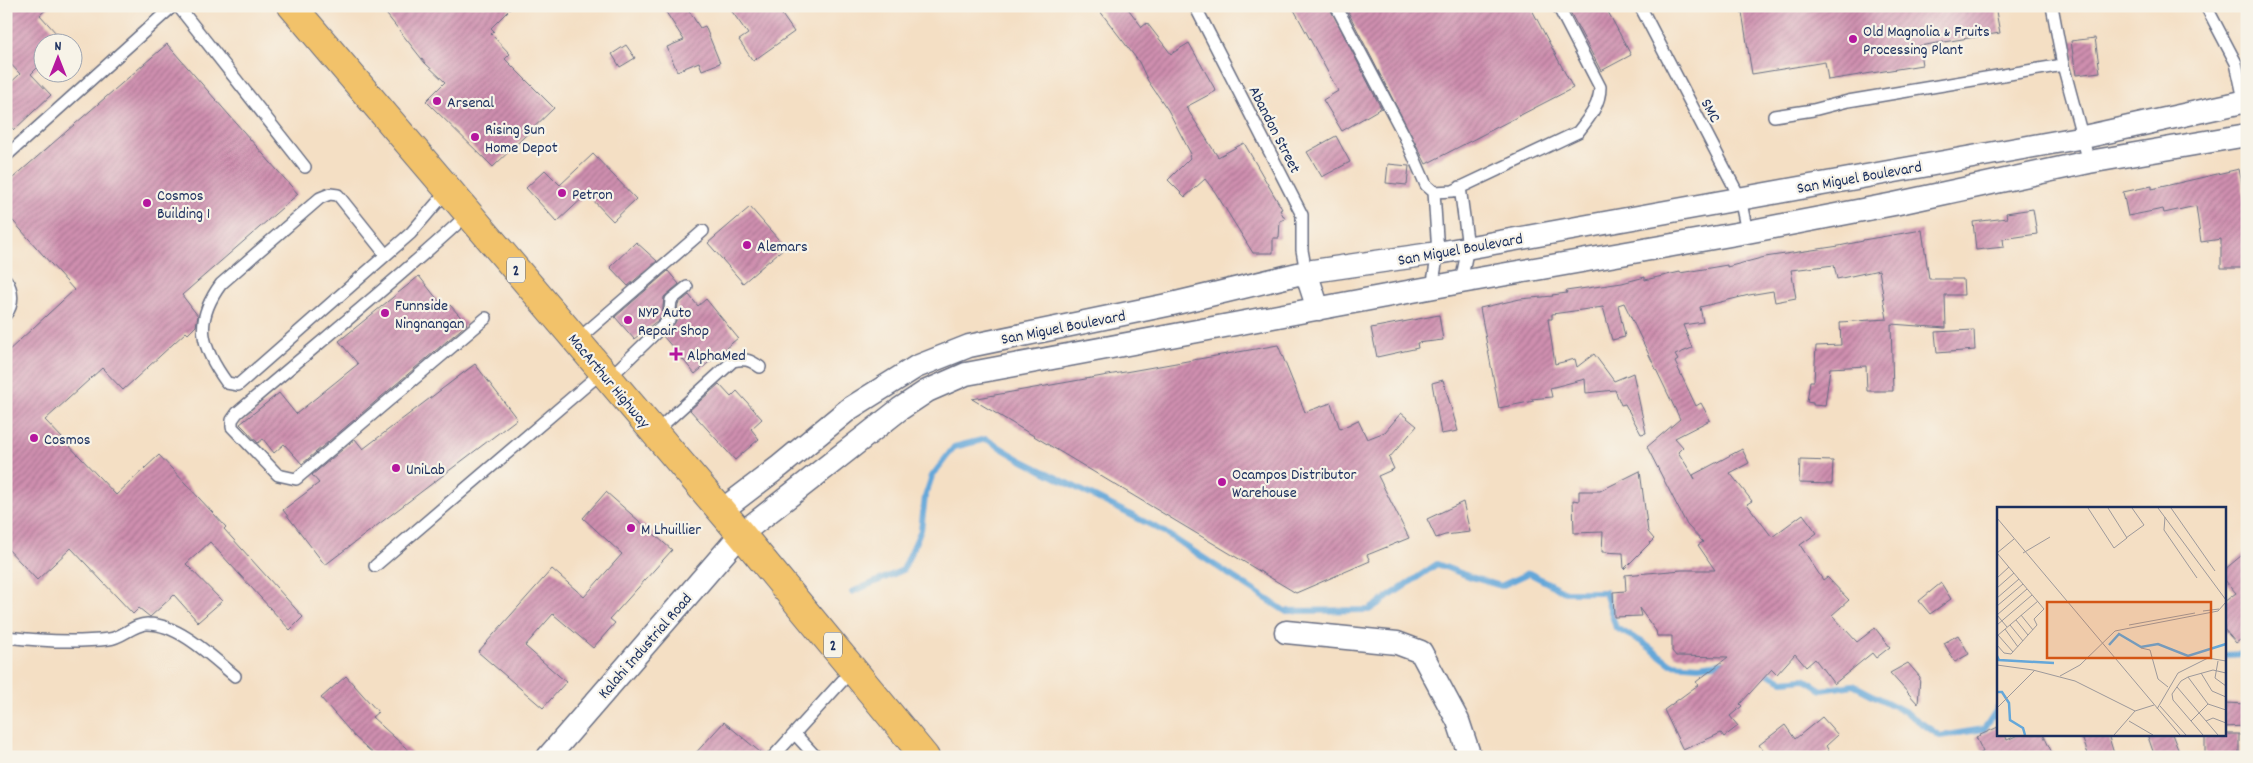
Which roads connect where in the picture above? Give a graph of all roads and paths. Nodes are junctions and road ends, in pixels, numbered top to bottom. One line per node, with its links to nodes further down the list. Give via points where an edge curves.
1 (173, 6): 15 (lane)
2 (178, 6): 17 (lane)
3 (292, 6): 20 (highway, MacArthur Highway / 2)
4 (1195, 6): 30 (lane, Abandon Street, via 1302,215)
5 (1336, 6): 21 (lane, via 1405,137 1426,185)
6 (1558, 6): 19 (lane, via 1600,87 1600,96 1591,115 1578,132)
7 (1640, 6): 22 (lane, SMC)
8 (2052, 6): 10 (lane)
9 (2206, 6): 11 (lane, via 2236,63)
10 (2063, 65): 12 (lane); 14 (lane)
11 (2246, 104): 14 (street, San Miguel Boulevard)
12 (1774, 116)
13 (2247, 135): 16 (street, San Miguel Boulevard)
14 (2084, 137): 16 (lane); 18 (street, San Miguel Boulevard)
15 (6, 156)
16 (2089, 162): 23 (street, San Miguel Boulevard)
17 (305, 167)
18 (1891, 170): 22 (street, San Miguel Boulevard); 23 (street)
19 (1460, 187): 21 (lane, via 1453,191); 27 (lane)
20 (448, 190): 24 (highway, MacArthur Highway / 2); 29 (lane, via 411,233)
21 (1434, 192): 28 (lane)
22 (1740, 198): 26 (lane, SMC); 27 (street, San Miguel Boulevard)
23 (1894, 204): 26 (street, San Miguel Boulevard)
24 (468, 214): 38 (lane, via 422,258 237,413 232,420 232,428 278,475 296,479); 40 (highway, MacArthur Highway / 2)
25 (703, 231): 40 (lane)
26 (1747, 232): 32 (street, San Miguel Boulevard)
27 (1468, 247): 28 (street, San Miguel Boulevard); 32 (lane)
28 (1438, 253): 30 (street, San Miguel Boulevard); 34 (lane)
29 (386, 255): 29 (lane, via 238,385 227,383 214,364 202,336 208,301 221,284 320,198 338,195)
30 (1306, 272): 35 (street, San Miguel Boulevard); 36 (street)
31 (6, 280): 37 (lane, via 12,288)
32 (1461, 282): 34 (street, San Miguel Boulevard)
33 (687, 287): 42 (lane, via 671,300 669,320)
34 (1432, 287): 36 (street, San Miguel Boulevard)
35 (1172, 304): 39 (street); 44 (street, San Miguel Boulevard, via 1002,338 934,359 849,409)
36 (1318, 310): 39 (street, San Miguel Boulevard)
37 (6, 314)
38 (486, 318)
39 (1181, 333): 45 (street, San Miguel Boulevard, via 966,374 927,391 881,423)
40 (576, 341): 42 (highway, MacArthur Highway / 2)
41 (760, 367): 43 (lane, via 750,360 733,362)
42 (605, 375): 43 (highway, MacArthur Highway / 2); 46 (lane)
43 (654, 433): 44 (highway, MacArthur Highway / 2)
44 (722, 511): 45 (highway, MacArthur Highway / 2)
45 (741, 534): 49 (highway, MacArthur Highway / 2); 52 (street, Kalahi Industrial Road)
46 (375, 566)
47 (1286, 632): 56 (street, via 1397,642 1421,652 1458,721)
48 (6, 637): 50 (lane, via 46,641 112,639 147,623 172,630 197,644)
49 (854, 669): 51 (lane); 55 (highway, MacArthur Highway / 2)
50 (235, 676)
51 (795, 734): 53 (lane); 54 (lane)
52 (548, 757)
53 (773, 757)
54 (816, 757)
55 (924, 757)
56 (1470, 757)

